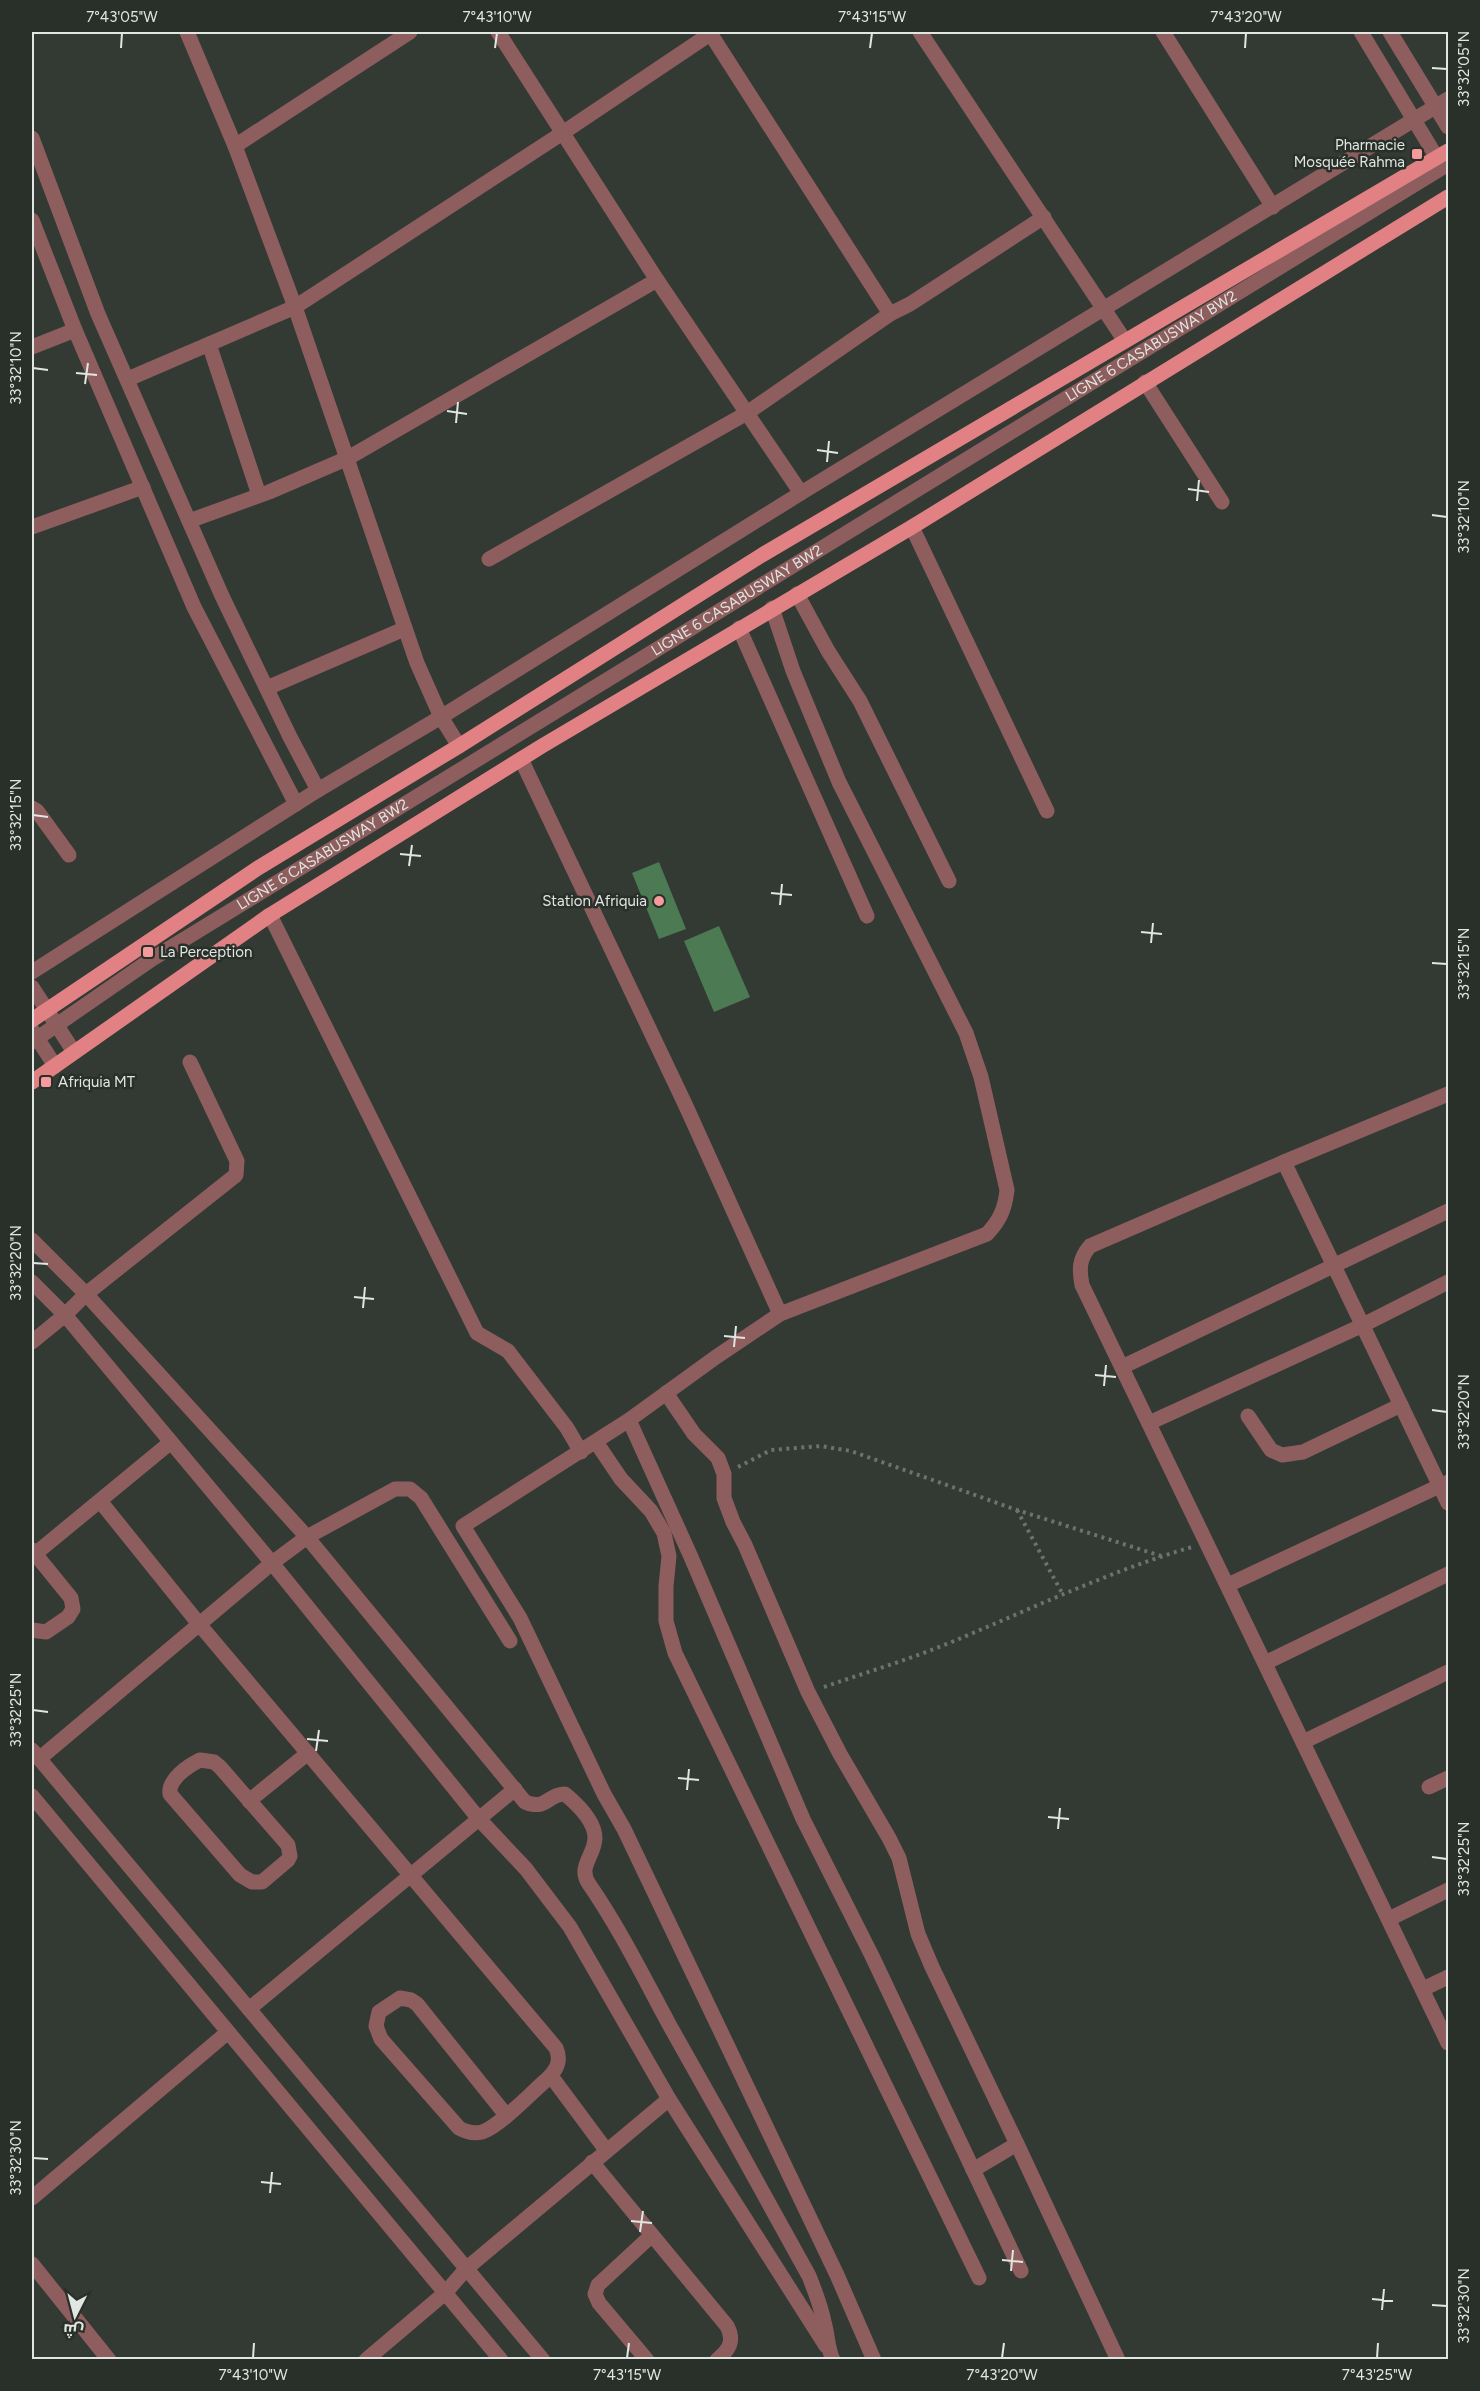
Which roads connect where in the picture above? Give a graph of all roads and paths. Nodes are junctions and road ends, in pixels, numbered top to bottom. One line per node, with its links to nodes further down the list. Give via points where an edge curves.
1 (187, 32): 14 (street)
2 (410, 32): 14 (street)
3 (498, 32): 12 (street)
4 (712, 32): 12 (street); 24 (street)
5 (920, 32): 19 (street)
6 (1163, 32): 18 (street)
7 (1361, 32): 10 (street)
8 (1390, 32): 9 (street)
9 (1443, 103): 10 (street); 11 (street)
10 (1415, 120): 15 (street); 18 (street)
11 (1449, 127)
12 (564, 132): 21 (street); 22 (street)
13 (32, 138): 29 (street, via 98,314)
14 (235, 146): 22 (street)
15 (1445, 157): 26 (main road); 61 (street, LIGNE 6 CASABUSWAY BW2, via 152,959)
16 (1449, 174): 61 (street, LIGNE 6 CASABUSWAY BW2)
17 (1449, 197): 30 (main road)
18 (1273, 207): 23 (street)
19 (1044, 217): 23 (street); 24 (street)
20 (32, 220): 25 (street)
21 (657, 279): 31 (street); 32 (street)
22 (295, 307): 27 (street); 32 (street)
23 (1104, 309): 26 (street); 34 (street)
24 (890, 314): 31 (street)
25 (75, 330): 28 (street); 33 (street)
26 (1125, 341): 47 (main road, via 762,555)
27 (209, 344): 29 (street); 35 (street)
28 (32, 347)
29 (128, 379): 37 (street)
30 (1145, 382): 36 (street); 39 (main road)
31 (747, 413): 34 (street); 40 (street)
32 (348, 458): 35 (street); 44 (street)
33 (143, 487): 38 (street); 50 (street, via 213,645)
34 (801, 492): 46 (street)
35 (259, 495): 37 (street)
36 (1222, 502)
37 (189, 521): 45 (street)
38 (32, 526)
39 (912, 527): 41 (main road); 52 (street)
40 (489, 559)
41 (797, 594): 42 (main road); 54 (street, via 860,701)
42 (772, 608): 43 (main road); 75 (street, via 793,671 839,782 976,1057 1007,1190 999,1222 987,1234)
43 (740, 628): 48 (main road); 56 (street)
44 (405, 629): 45 (street); 46 (street)
45 (267, 688): 49 (street)
46 (441, 717): 47 (street); 49 (street)
47 (459, 746): 59 (main road, via 258,868)
48 (521, 759): 55 (main road); 75 (street)
49 (318, 790): 50 (street)
50 (296, 804): 57 (street)
51 (32, 808): 53 (street)
52 (1047, 811)
53 (69, 855)
54 (949, 882)
55 (270, 915): 63 (main road); 87 (street, via 477,1333 508,1351)
56 (867, 916)
57 (32, 972)
58 (32, 987): 59 (street)
59 (46, 1010): 60 (main road); 61 (street)
60 (32, 1020)
61 (58, 1028): 62 (street, LIGNE 6 CASABUSWAY BW2); 63 (street)
62 (34, 1041): 65 (street)
63 (74, 1052): 65 (main road)
64 (190, 1062): 74 (street, via 237,1161 236,1175)
65 (55, 1066): 66 (main road)
66 (32, 1082)
67 (1449, 1094): 68 (street)
68 (1284, 1162): 71 (street); 79 (street, via 1090,1246 1083,1254 1079,1272 1082,1285)
69 (1449, 1210): 71 (street)
70 (32, 1240): 74 (street)
71 (1332, 1266): 77 (street); 79 (street)
72 (32, 1282): 76 (street)
73 (1449, 1282): 77 (street)
74 (86, 1294): 76 (street); 93 (street)
75 (780, 1314): 80 (street)
76 (65, 1315): 78 (street); 85 (street)
77 (1361, 1326): 81 (street); 84 (street)
78 (32, 1341)
79 (1122, 1367): 84 (street)
80 (666, 1393): 83 (street); 88 (street, via 694,1434 718,1458)
81 (1401, 1405): 82 (street, via 1303,1452 1282,1455 1270,1450); 89 (street)
82 (1248, 1416)
83 (629, 1420): 86 (street); 130 (street, via 803,1819)
84 (1149, 1423): 94 (street)
85 (171, 1442): 90 (street); 97 (street)
86 (596, 1442): 87 (street); 136 (street, via 664,1533 669,1556 666,1621 675,1653)
87 (581, 1452): 145 (street, via 463,1526 520,1618 624,1829)
88 (724, 1474): 92 (path, via 771,1450 821,1446 852,1451); 106 (street, via 724,1498 733,1522)
89 (1444, 1483): 91 (street); 99 (street)
90 (100, 1501): 95 (street); 101 (street)
91 (1449, 1503)
92 (1017, 1510): 96 (path); 100 (path)
93 (308, 1537): 97 (street); 103 (street, via 395,1489 410,1489 421,1498); 112 (street)
94 (1207, 1543): 96 (path); 99 (street)
95 (33, 1552): 102 (street, via 71,1598 73,1609 46,1632)
96 (1161, 1556): 100 (path)
97 (272, 1563): 101 (street); 115 (street)
98 (1449, 1574): 104 (street)
99 (1228, 1585): 104 (street)
100 (1062, 1593): 106 (path, via 951,1642)
101 (199, 1624): 108 (street); 109 (street)
102 (32, 1630)
103 (510, 1641)
104 (1265, 1663): 107 (street)
105 (1449, 1672): 107 (street)
106 (808, 1692): 127 (street, via 894,1848 918,1934)
107 (1303, 1742): 118 (street)
108 (309, 1753): 114 (street); 116 (street)
109 (35, 1754): 121 (street)
110 (1449, 1778): 111 (street)
111 (1429, 1787)
112 (515, 1789): 115 (street); 138 (street, via 525,1802 534,1806 565,1794 592,1824 595,1838 585,1868 587,1882 626,1943 809,2276)
113 (32, 1796): 122 (street)
114 (249, 1801): 114 (street, via 220,1767 207,1760 194,1763 170,1788 173,1798 240,1875 252,1882 262,1882 285,1864 290,1850)
115 (479, 1819): 116 (street); 125 (street, via 526,1869 570,1927)
116 (412, 1875): 121 (street); 124 (street, via 556,2048 558,2067)
117 (1449, 1890): 118 (street)
118 (1389, 1919): 120 (street)
119 (1449, 1977): 120 (street)
120 (1423, 1989): 123 (street)
121 (249, 2009): 134 (street)
122 (228, 2032): 131 (street); 137 (street)
123 (1449, 2043)
124 (551, 2076): 126 (street); 128 (street)
125 (669, 2098): 128 (street); 138 (street)
126 (506, 2115): 126 (street, via 483,2132 459,2128 381,2039 376,2026 379,2012 400,1998 417,2004)
127 (1017, 2144): 130 (street); 146 (street)
128 (606, 2150): 129 (street)
129 (592, 2162): 132 (street); 134 (street)
130 (973, 2170): 135 (street)
131 (32, 2198)
132 (652, 2235): 143 (street, via 598,2285 595,2294); 144 (street, via 730,2332 731,2344)
133 (32, 2264): 140 (street)
134 (467, 2268): 137 (street); 142 (street)
135 (1021, 2271)
136 (979, 2278)
137 (445, 2293): 139 (street); 141 (street)
138 (830, 2354)
139 (377, 2356)
140 (109, 2360)
141 (501, 2360)
142 (543, 2360)
143 (647, 2360)
144 (717, 2360)
145 (874, 2360)
146 (1119, 2360)

